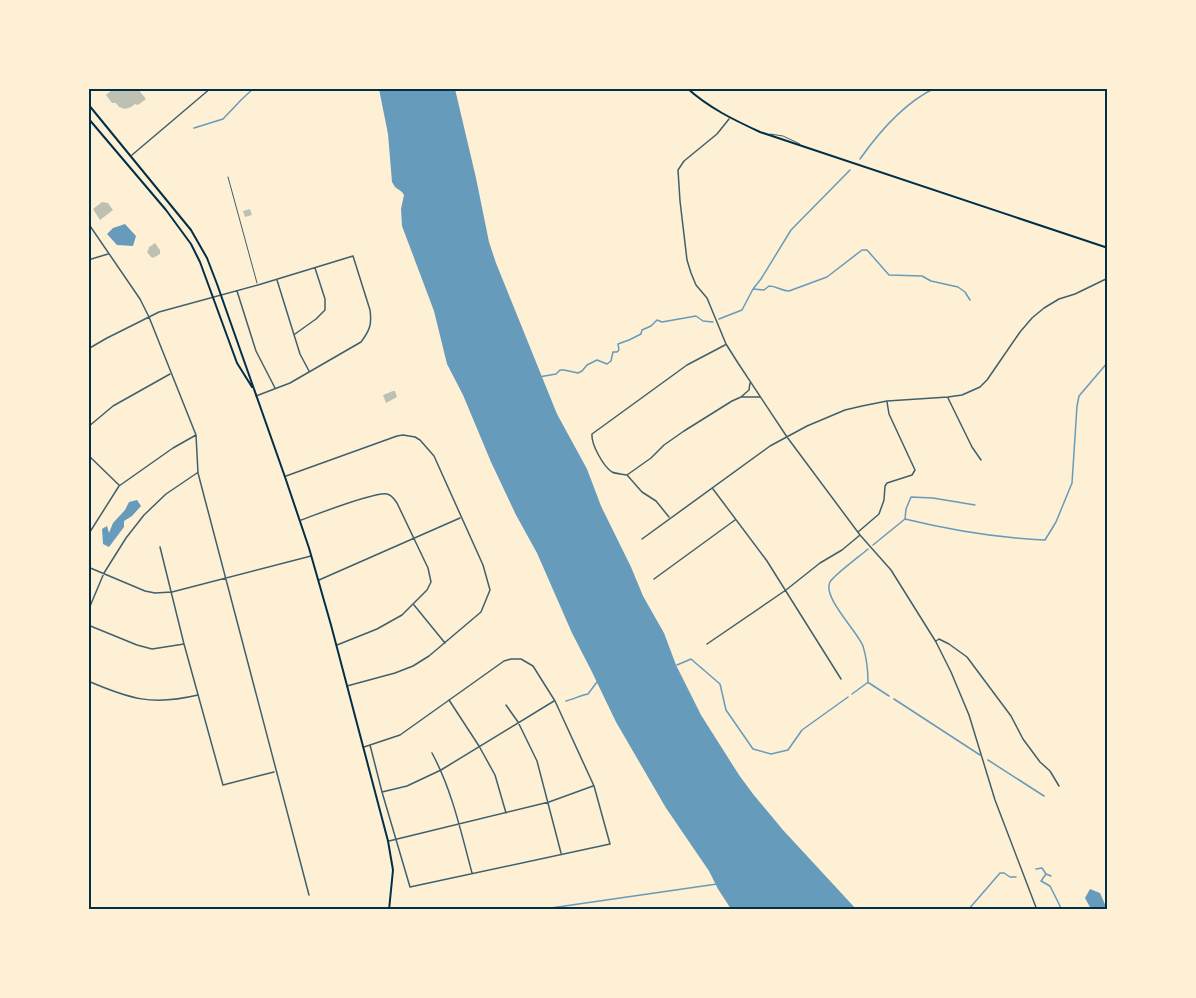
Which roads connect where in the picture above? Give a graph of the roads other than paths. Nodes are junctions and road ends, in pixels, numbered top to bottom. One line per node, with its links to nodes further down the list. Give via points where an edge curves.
1 (211, 88): 6 (street)
2 (687, 88): 5 (main road)
3 (88, 104): 6 (main road)
4 (88, 118): 7 (main road)
5 (730, 118): 10 (main road, via 809,150); 22 (street, via 717,134 684,160 678,174 687,260)
6 (131, 156): 7 (main road); 18 (main road, via 196,238)
7 (125, 161): 19 (main road, via 183,231 201,262)
8 (228, 177): 16 (lane)
9 (88, 223): 11 (street)
10 (1107, 248)
11 (109, 254): 12 (street); 20 (street)
12 (88, 261)
13 (315, 267): 15 (street); 21 (street, via 325,310); 24 (street, via 353,256 371,318 370,329 361,342)
14 (1107, 278): 31 (street, via 1044,308 1020,332 987,380 974,390)
15 (277, 279): 16 (street); 21 (street)
16 (258, 285): 17 (street)
17 (237, 291): 18 (street); 27 (street, via 256,351)
18 (220, 295): 19 (street); 28 (main road)
19 (213, 297): 20 (street); 28 (main road, via 237,363)
20 (149, 317): 23 (street); 25 (street)
21 (294, 334): 24 (street)
22 (726, 344): 26 (street); 39 (street, via 687,365 592,434 591,441 603,462 613,472)
23 (88, 349)
24 (309, 372): 27 (street)
25 (171, 374): 33 (street, via 113,406); 34 (street)
26 (750, 382): 29 (street, via 749,390); 30 (street)
27 (275, 389): 28 (street)
28 (256, 396): 40 (main road)
29 (741, 397): 30 (street); 39 (street, via 684,431)
30 (760, 397): 35 (street)
31 (948, 397): 32 (street); 37 (street)
32 (887, 401): 35 (street, via 845,411); 47 (street, via 889,414 915,470 912,475 887,483 879,514)
33 (88, 427)
34 (196, 435): 38 (street); 41 (street)
35 (788, 437): 42 (street); 47 (street)
36 (88, 454): 41 (street)
37 (981, 460)
38 (198, 473): 55 (street, via 166,494 144,515); 56 (street)
39 (627, 475): 44 (street)
40 (285, 477): 43 (street, via 409,435 420,440 434,456); 46 (main road)
41 (119, 486): 48 (street)
42 (713, 489): 44 (street); 45 (street)
43 (462, 518): 51 (street); 65 (street, via 490,590 481,612)
44 (670, 518): 50 (street)
45 (736, 519): 57 (street); 59 (street)
46 (300, 521): 51 (street, via 385,493 398,503); 53 (main road)
47 (858, 532): 49 (street)
48 (88, 535)
49 (860, 535): 59 (street); 64 (street, via 891,570)
50 (642, 539)
51 (415, 540): 58 (street); 61 (street, via 431,582)
52 (160, 547): 60 (street)
53 (311, 556): 56 (street); 58 (main road)
54 (88, 567): 55 (street)
55 (104, 573): 60 (street, via 145,591); 62 (street)
56 (225, 579): 60 (street); 82 (street)
57 (654, 579)
58 (318, 581): 68 (main road)
59 (786, 590): 66 (street); 69 (street)
60 (172, 592): 67 (street)
61 (413, 604): 65 (street); 68 (street, via 377,629)
62 (88, 611)
63 (88, 625): 67 (street, via 152,649)
64 (936, 642): 84 (street, via 939,639 967,657); 95 (street, via 969,715 995,800)
65 (445, 643): 71 (street, via 413,666)
66 (707, 644)
67 (184, 645): 72 (street)
68 (337, 646): 71 (main road)
69 (841, 679)
70 (88, 681): 72 (street, via 122,695 151,701)
71 (347, 686): 79 (main road)
72 (198, 695): 82 (street, via 223,785)
73 (449, 700): 74 (street, via 511,659 521,659 533,666); 77 (street, via 400,735); 78 (street)
74 (555, 700): 76 (street); 83 (street)
75 (506, 705): 76 (street)
76 (518, 722): 78 (street); 86 (street, via 537,761)
77 (370, 745): 79 (street); 85 (street)
78 (479, 746): 81 (street); 87 (street, via 495,775)
79 (363, 747): 90 (main road)
80 (432, 753): 81 (street)
81 (441, 770): 85 (street, via 407,786); 88 (street)
82 (276, 772): 93 (street)
83 (594, 786): 86 (street); 91 (street, via 610,844)
84 (1059, 786)
85 (382, 792): 89 (street)
86 (549, 802): 87 (street); 91 (street)
87 (506, 813): 88 (street)
88 (459, 825): 89 (street); 92 (street)
89 (396, 840): 90 (street); 92 (street, via 410,887)
90 (388, 841): 94 (main road, via 393,870)
91 (562, 854): 92 (street)
92 (472, 874)
93 (309, 895)
94 (389, 909)
95 (1037, 909)

